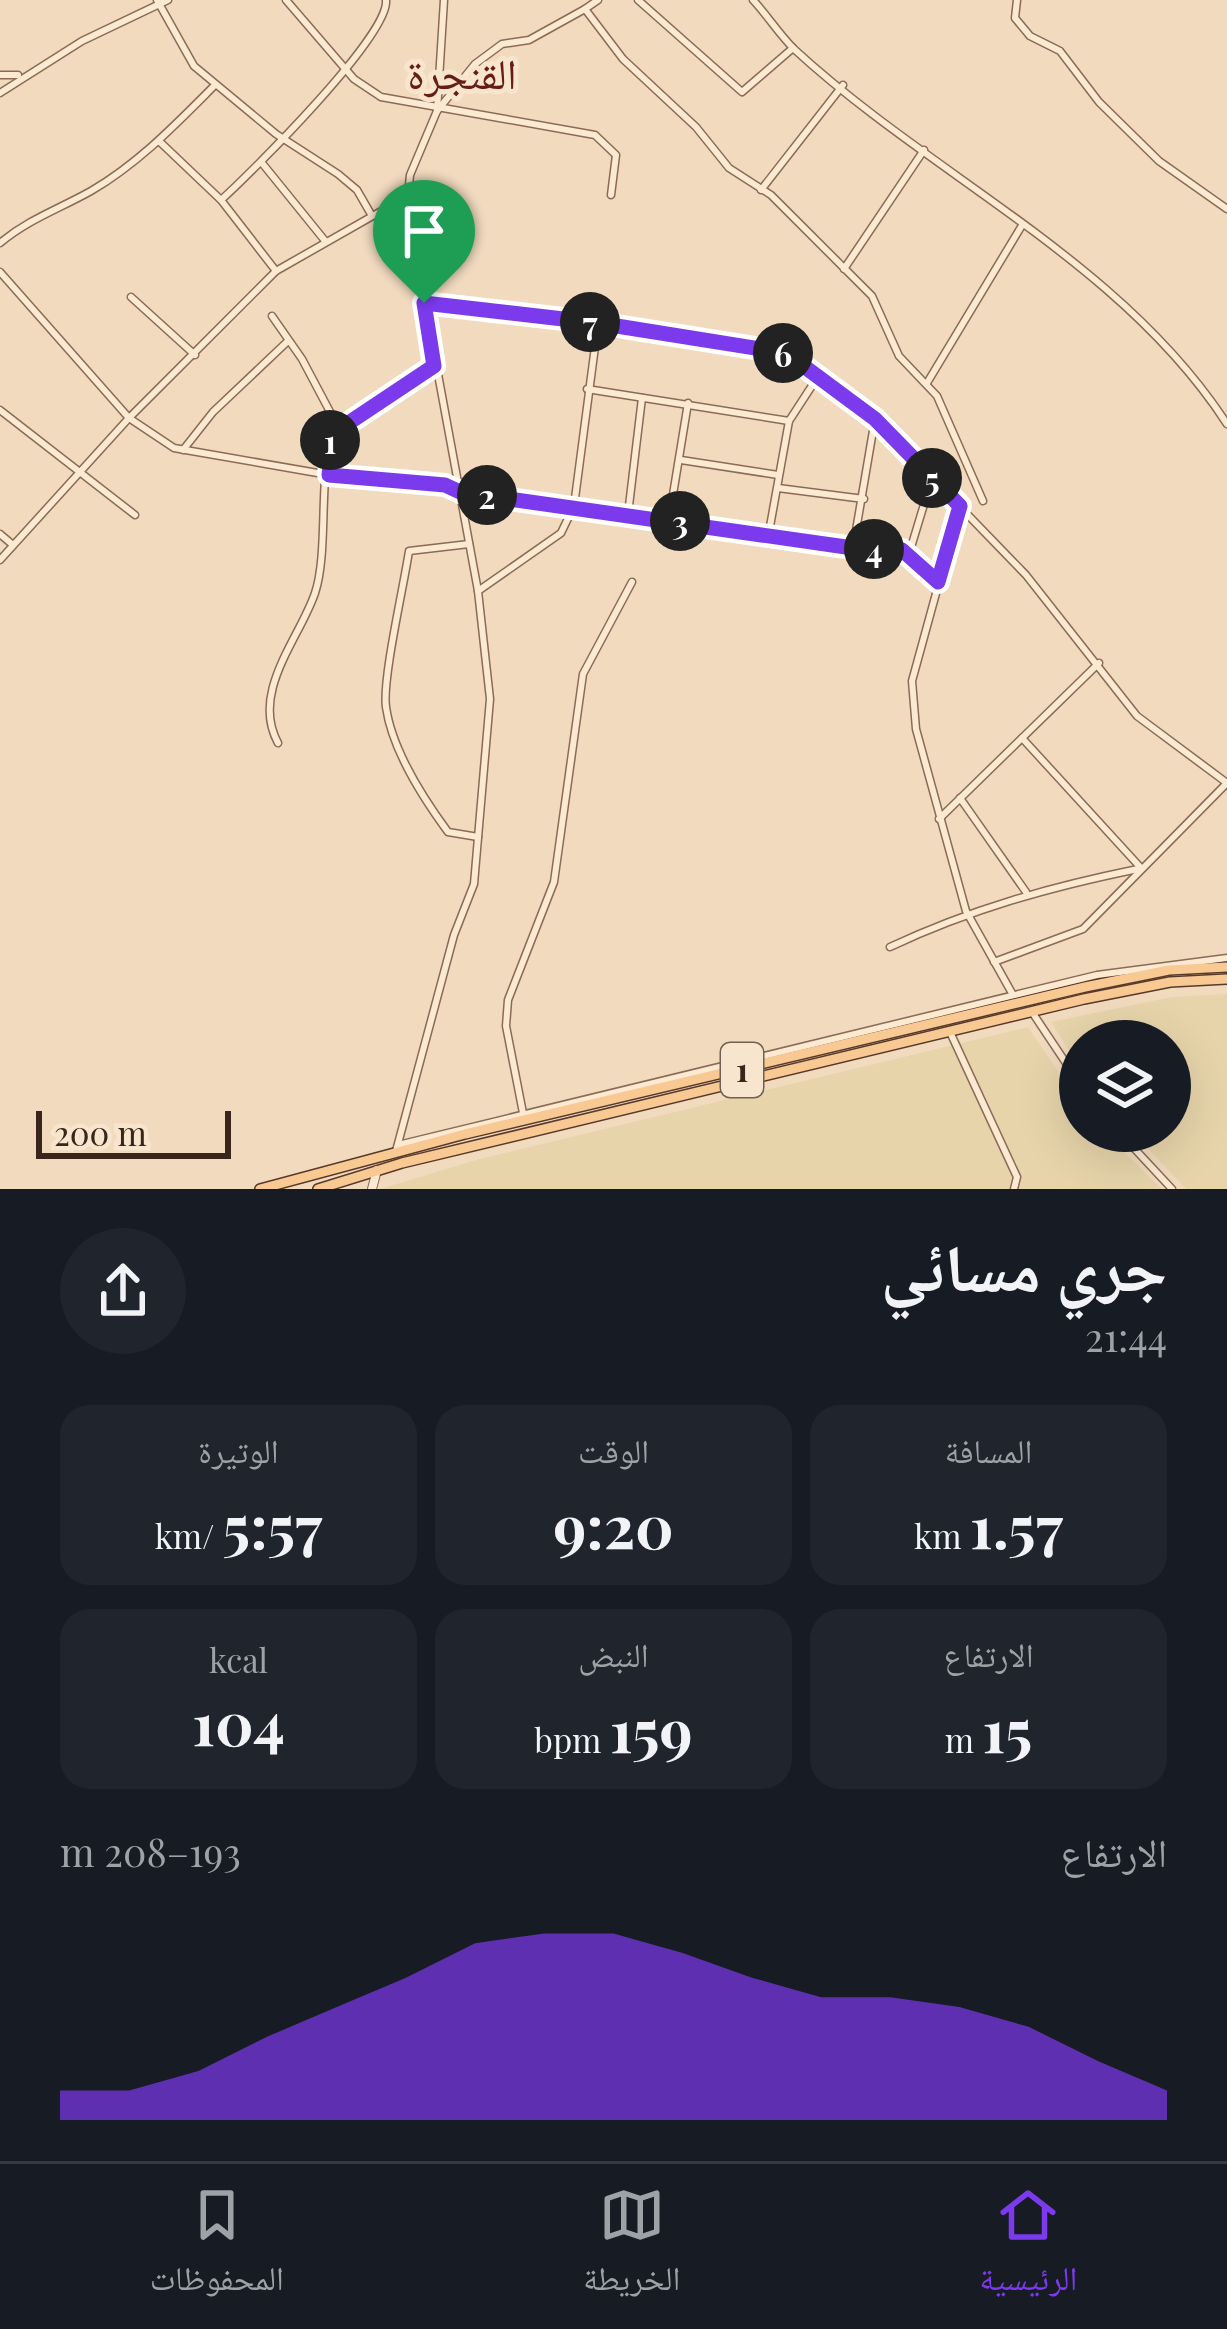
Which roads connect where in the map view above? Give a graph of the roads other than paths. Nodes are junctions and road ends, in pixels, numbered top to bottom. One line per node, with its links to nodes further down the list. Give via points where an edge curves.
1 (169, 0): 10 (street)
2 (286, 0): 12 (street)
3 (297, 0): 12 (street)
4 (386, 0): 14 (street, via 383,20)
5 (444, 0): 20 (street)
6 (598, 0): 11 (street)
7 (638, 0): 13 (street, via 742,92)
8 (752, 0): 13 (street)
9 (1018, 0): 29 (street, via 1015,18 1030,36 1060,51 1159,161)
10 (158, 2): 16 (street); 17 (street, via 194,66)
11 (585, 5): 20 (street, via 529,40 502,44); 25 (street, via 622,59)
12 (300, 16): 14 (street)
13 (793, 48): 18 (street)
14 (345, 68): 20 (street, via 380,97); 21 (street)
15 (0, 75): 16 (street)
16 (22, 75): 19 (street)
17 (215, 85): 21 (street); 22 (street)
18 (843, 86): 23 (street); 25 (street)
19 (0, 93)
20 (437, 111): 26 (street, via 595,135 616,155); 27 (street)
21 (284, 138): 24 (street); 30 (street, via 357,190)
22 (159, 141): 28 (street); 33 (street)
23 (924, 151): 31 (street); 34 (street)
24 (262, 163): 28 (street); 32 (street)
25 (761, 190): 34 (street)
26 (611, 195)
27 (406, 197): 30 (street); 38 (street)
28 (221, 200): 35 (street)
29 (1227, 208)
30 (372, 217): 32 (street)
31 (1022, 226): 45 (street); 53 (street, via 1071,258 1185,368)
32 (326, 242): 35 (street)
33 (0, 243)
34 (844, 269): 45 (street, via 878,306 899,356)
35 (276, 271): 42 (street)
36 (0, 272): 50 (street)
37 (131, 297): 42 (street)
38 (424, 303): 40 (street); 43 (street)
39 (272, 316): 41 (street)
40 (598, 323): 44 (street, via 786,353); 46 (street)
41 (288, 341): 54 (street); 55 (street)
42 (195, 355): 50 (street)
43 (434, 366): 54 (street); 62 (street)
44 (818, 376): 51 (street); 52 (street)
45 (927, 382): 64 (street)
46 (586, 389): 47 (street); 65 (street)
47 (643, 397): 48 (street); 67 (street)
48 (688, 403): 52 (street); 56 (street)
49 (0, 410): 57 (street)
50 (129, 418): 55 (street); 57 (street)
51 (875, 419): 60 (street); 63 (street)
52 (789, 421): 59 (street)
53 (1227, 424)
54 (337, 425): 58 (street)
55 (183, 450): 58 (street)
56 (680, 460): 59 (street); 69 (street)
57 (80, 469): 68 (street); 73 (street)
58 (329, 475): 62 (street); 82 (street, via 318,581 272,693)
59 (778, 475): 61 (street)
60 (932, 478): 66 (street); 75 (street)
61 (778, 488): 63 (street); 70 (street)
62 (460, 492): 65 (street); 72 (street)
63 (864, 499): 74 (street)
64 (983, 501)
65 (574, 506): 67 (street); 79 (street, via 561,532)
66 (960, 506): 78 (street); 80 (street)
67 (628, 514): 69 (street)
68 (135, 515)
69 (669, 519): 70 (street)
70 (769, 532): 74 (street)
71 (0, 534): 73 (street)
72 (469, 544): 79 (street); 85 (street, via 409,551 386,706 433,811 448,832)
73 (14, 545): 76 (street)
74 (853, 548): 75 (street)
75 (909, 554): 78 (street)
76 (0, 560)
77 (632, 582): 98 (street, via 583,674 554,882 508,1000)
78 (938, 582): 84 (street, via 912,681)
79 (478, 591): 85 (street, via 490,700)
80 (1099, 663): 81 (street); 86 (street, via 1137,716 1227,783)
81 (1022, 738): 83 (street); 86 (street)
82 (278, 743)
83 (960, 798): 84 (street); 87 (street)
84 (939, 819): 88 (street)
85 (478, 837): 99 (street, via 474,884)
86 (1141, 868): 87 (street); 91 (street, via 1083,929)
87 (1026, 892): 88 (street)
88 (966, 911): 89 (street); 91 (street)
89 (890, 946)
90 (1227, 958): 94 (street, via 1146,965)
91 (994, 962): 94 (street)
92 (1227, 967): 99 (main road, 1, via 1085,987)
93 (1227, 980): 95 (main road, 1, via 1170,982)
94 (1013, 995): 98 (street)
95 (1032, 1011): 96 (main road, 1); 97 (street)
96 (950, 1032): 101 (main road, 1); 105 (street, via 1016,1177)
97 (1059, 1052)
98 (523, 1113): 99 (street)
99 (397, 1148): 103 (main road, 1)
100 (1138, 1152): 106 (street)
101 (377, 1170): 102 (street); 104 (main road, 1)
102 (373, 1188)
103 (260, 1189)
104 (318, 1189)
105 (1014, 1189)
106 (1172, 1189)

